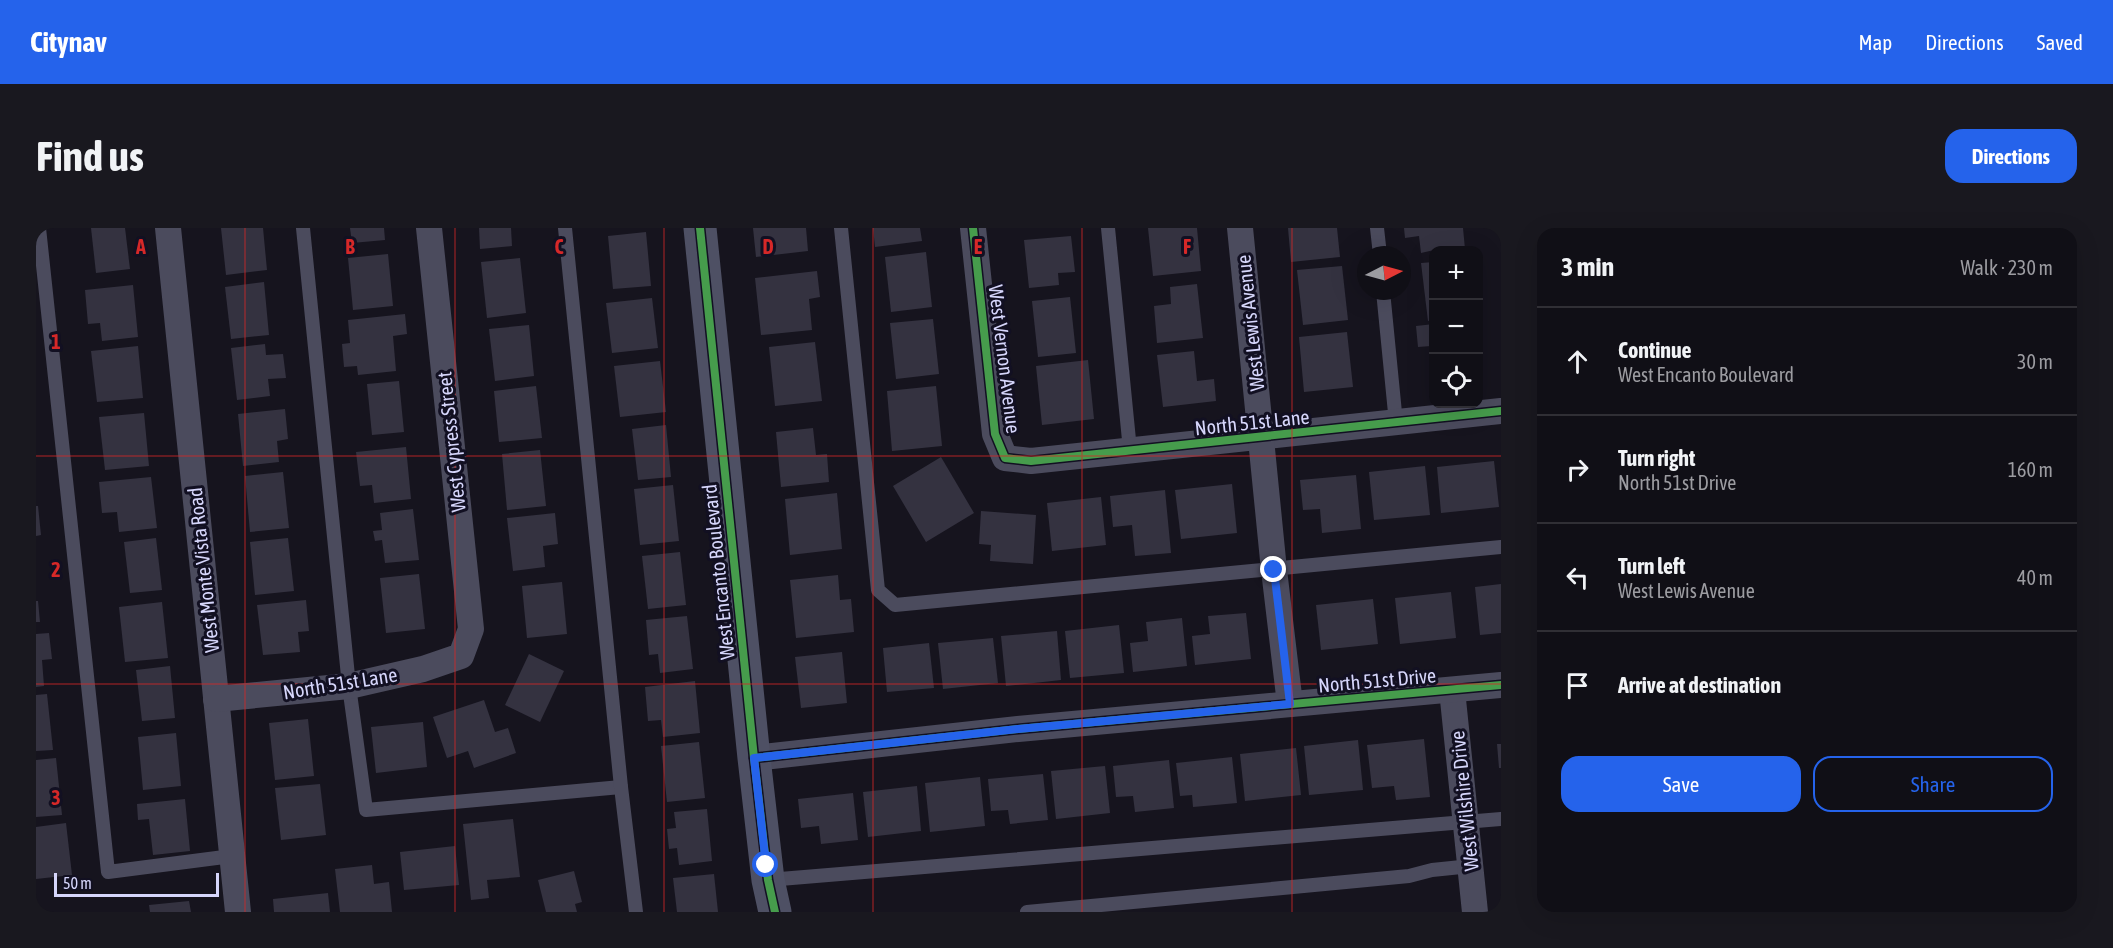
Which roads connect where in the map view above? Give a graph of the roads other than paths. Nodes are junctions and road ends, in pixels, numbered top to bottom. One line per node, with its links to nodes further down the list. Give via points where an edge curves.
1 (39, 228): 31 (lane, via 108,872)
2 (168, 228): 25 (street, West Monte Vista Road)
3 (303, 228): 23 (lane)
4 (429, 228): 21 (street, West Cypress Street, via 471,629)
5 (565, 228): 28 (lane)
6 (700, 228): 27 (street, West Encanto Boulevard)
7 (841, 228): 20 (lane, via 878,590 895,605)
8 (973, 228): 18 (street, West Vernon Avenue, via 995,434)
9 (1108, 228): 17 (lane)
10 (1240, 228): 16 (street, West Lewis Avenue)
11 (1377, 228): 12 (lane)
12 (1379, 246)
13 (1384, 300): 15 (lane)
14 (1501, 411): 15 (street, North 51st Lane)
15 (1396, 423): 16 (street, North 51st Lane)
16 (1261, 438): 17 (street, North 51st Lane); 20 (street, West Lewis Avenue)
17 (1130, 450): 18 (street, North 51st Lane, via 1031,461)
18 (1005, 458)
19 (1501, 547): 20 (lane)
20 (1274, 570): 26 (street, West Lewis Avenue)
21 (461, 656): 23 (street, North 51st Lane)
22 (1501, 685): 24 (street, North 51st Drive)
23 (349, 686): 25 (street, North 51st Lane); 28 (lane, via 366,810)
24 (1452, 690): 26 (street, North 51st Drive); 30 (street, West Wilshire Drive)
25 (216, 699): 31 (street, West Monte Vista Road)
26 (1290, 704): 27 (street, North 51st Drive)
27 (754, 758): 33 (street, West Encanto Boulevard)
28 (621, 787): 35 (lane)
29 (1501, 819): 30 (lane)
30 (1466, 822): 32 (street, West Wilshire Drive); 33 (lane)
31 (232, 856): 34 (street, West Monte Vista Road)
32 (1471, 866): 37 (lane, via 1409,876); 38 (street, West Wilshire Drive)
33 (768, 880): 36 (street, West Encanto Boulevard)
34 (238, 912)
35 (636, 912)
36 (775, 912)
37 (1027, 912)
38 (1475, 912)

